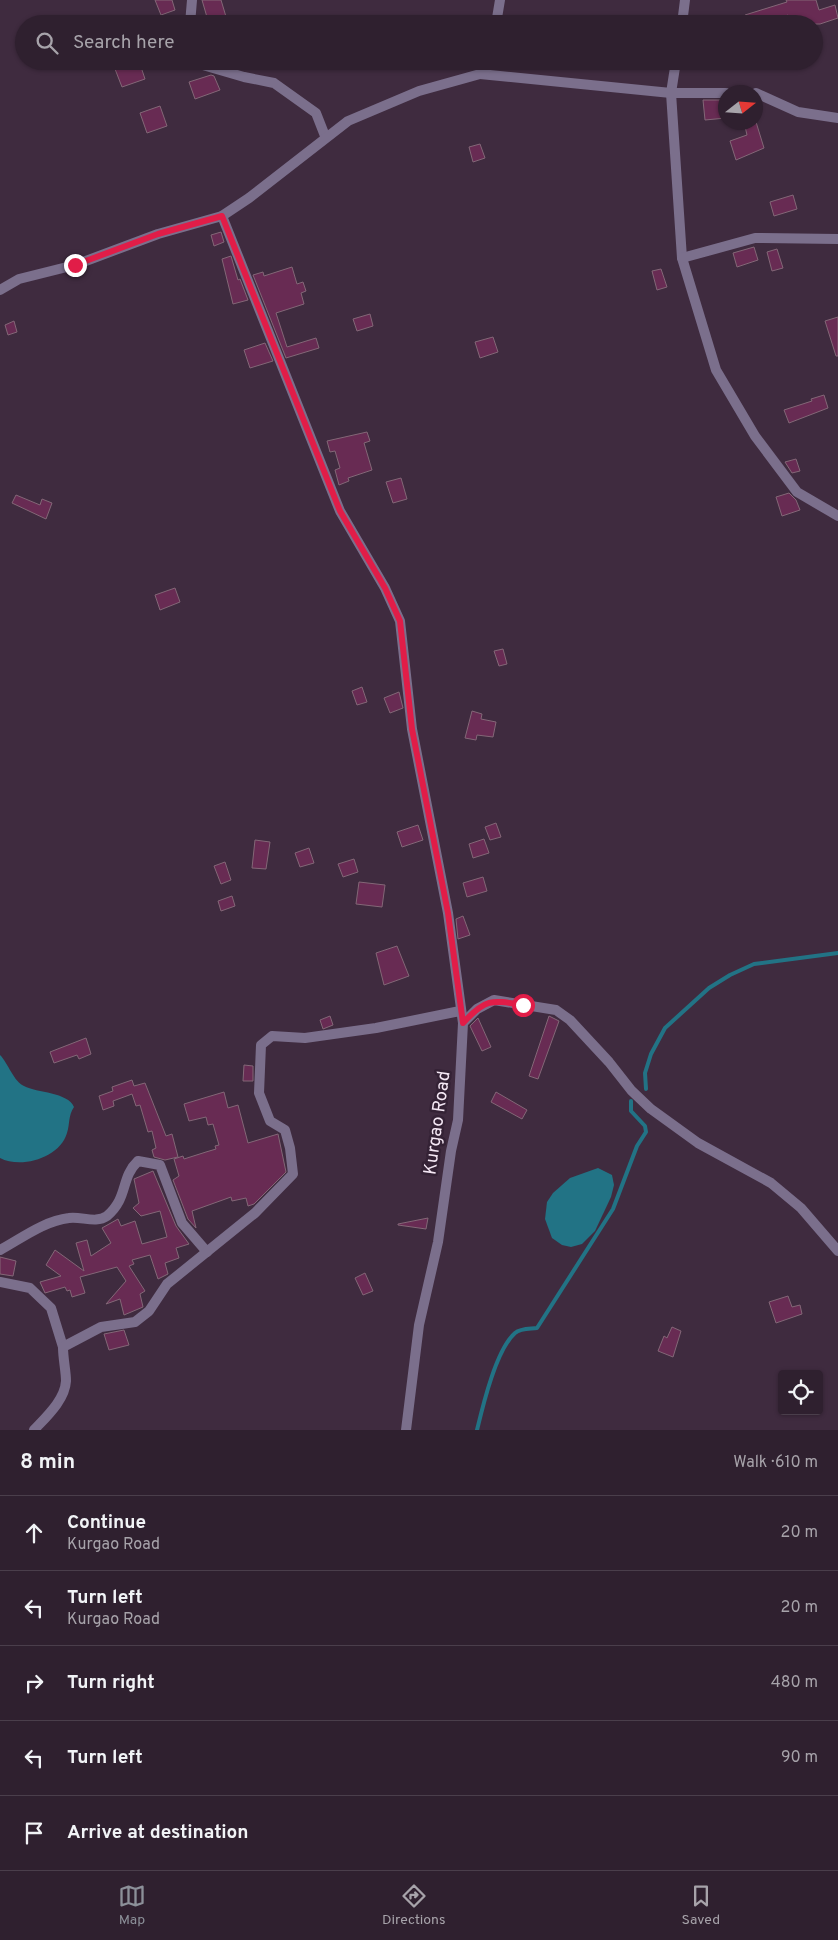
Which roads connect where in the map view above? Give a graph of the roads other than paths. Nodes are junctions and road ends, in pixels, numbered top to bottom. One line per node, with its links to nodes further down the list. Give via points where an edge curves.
1 (192, 0): 4 (street)
2 (500, 0): 5 (street)
3 (685, 0): 6 (street)
4 (191, 15)
5 (498, 15)
6 (683, 15)
7 (220, 70): 15 (street, via 274,83 316,113)
8 (486, 70): 10 (street)
9 (675, 70): 11 (street)
10 (480, 74): 11 (street); 15 (street, via 419,91 376,108)
11 (671, 93): 12 (street); 18 (street)
12 (718, 93)
13 (763, 96): 14 (street, via 798,112)
14 (838, 118)
15 (325, 136): 16 (street)
16 (222, 216): 19 (street, via 158,234 75,265 19,279); 21 (street, Kurgao Road, via 340,511 385,588 400,621 412,729 448,913)
17 (838, 239): 18 (street, via 755,238)
18 (682, 258): 20 (street, via 716,370 755,436 797,492)
19 (0, 290)
20 (838, 516)
21 (460, 1011): 22 (street, Kurgao Road); 25 (street, via 305,1038 272,1036 261,1045 259,1093 270,1121 285,1130 293,1174 255,1213)
22 (463, 1023): 24 (street, via 477,1009 494,1000 556,1010 570,1020 651,1109 698,1143 771,1183 801,1208); 29 (street, Kurgao Road, via 458,1120 438,1242 419,1325)
23 (0, 1250): 25 (street, via 44,1225 71,1218 106,1217 123,1196 129,1170 138,1161 160,1166 182,1223)
24 (838, 1251)
25 (207, 1252): 27 (street, via 167,1284 149,1311 135,1322 101,1327)
26 (0, 1282): 27 (street, via 30,1288 51,1308)
27 (63, 1346): 28 (street, via 66,1382 62,1396)
28 (34, 1430)
29 (406, 1430)

